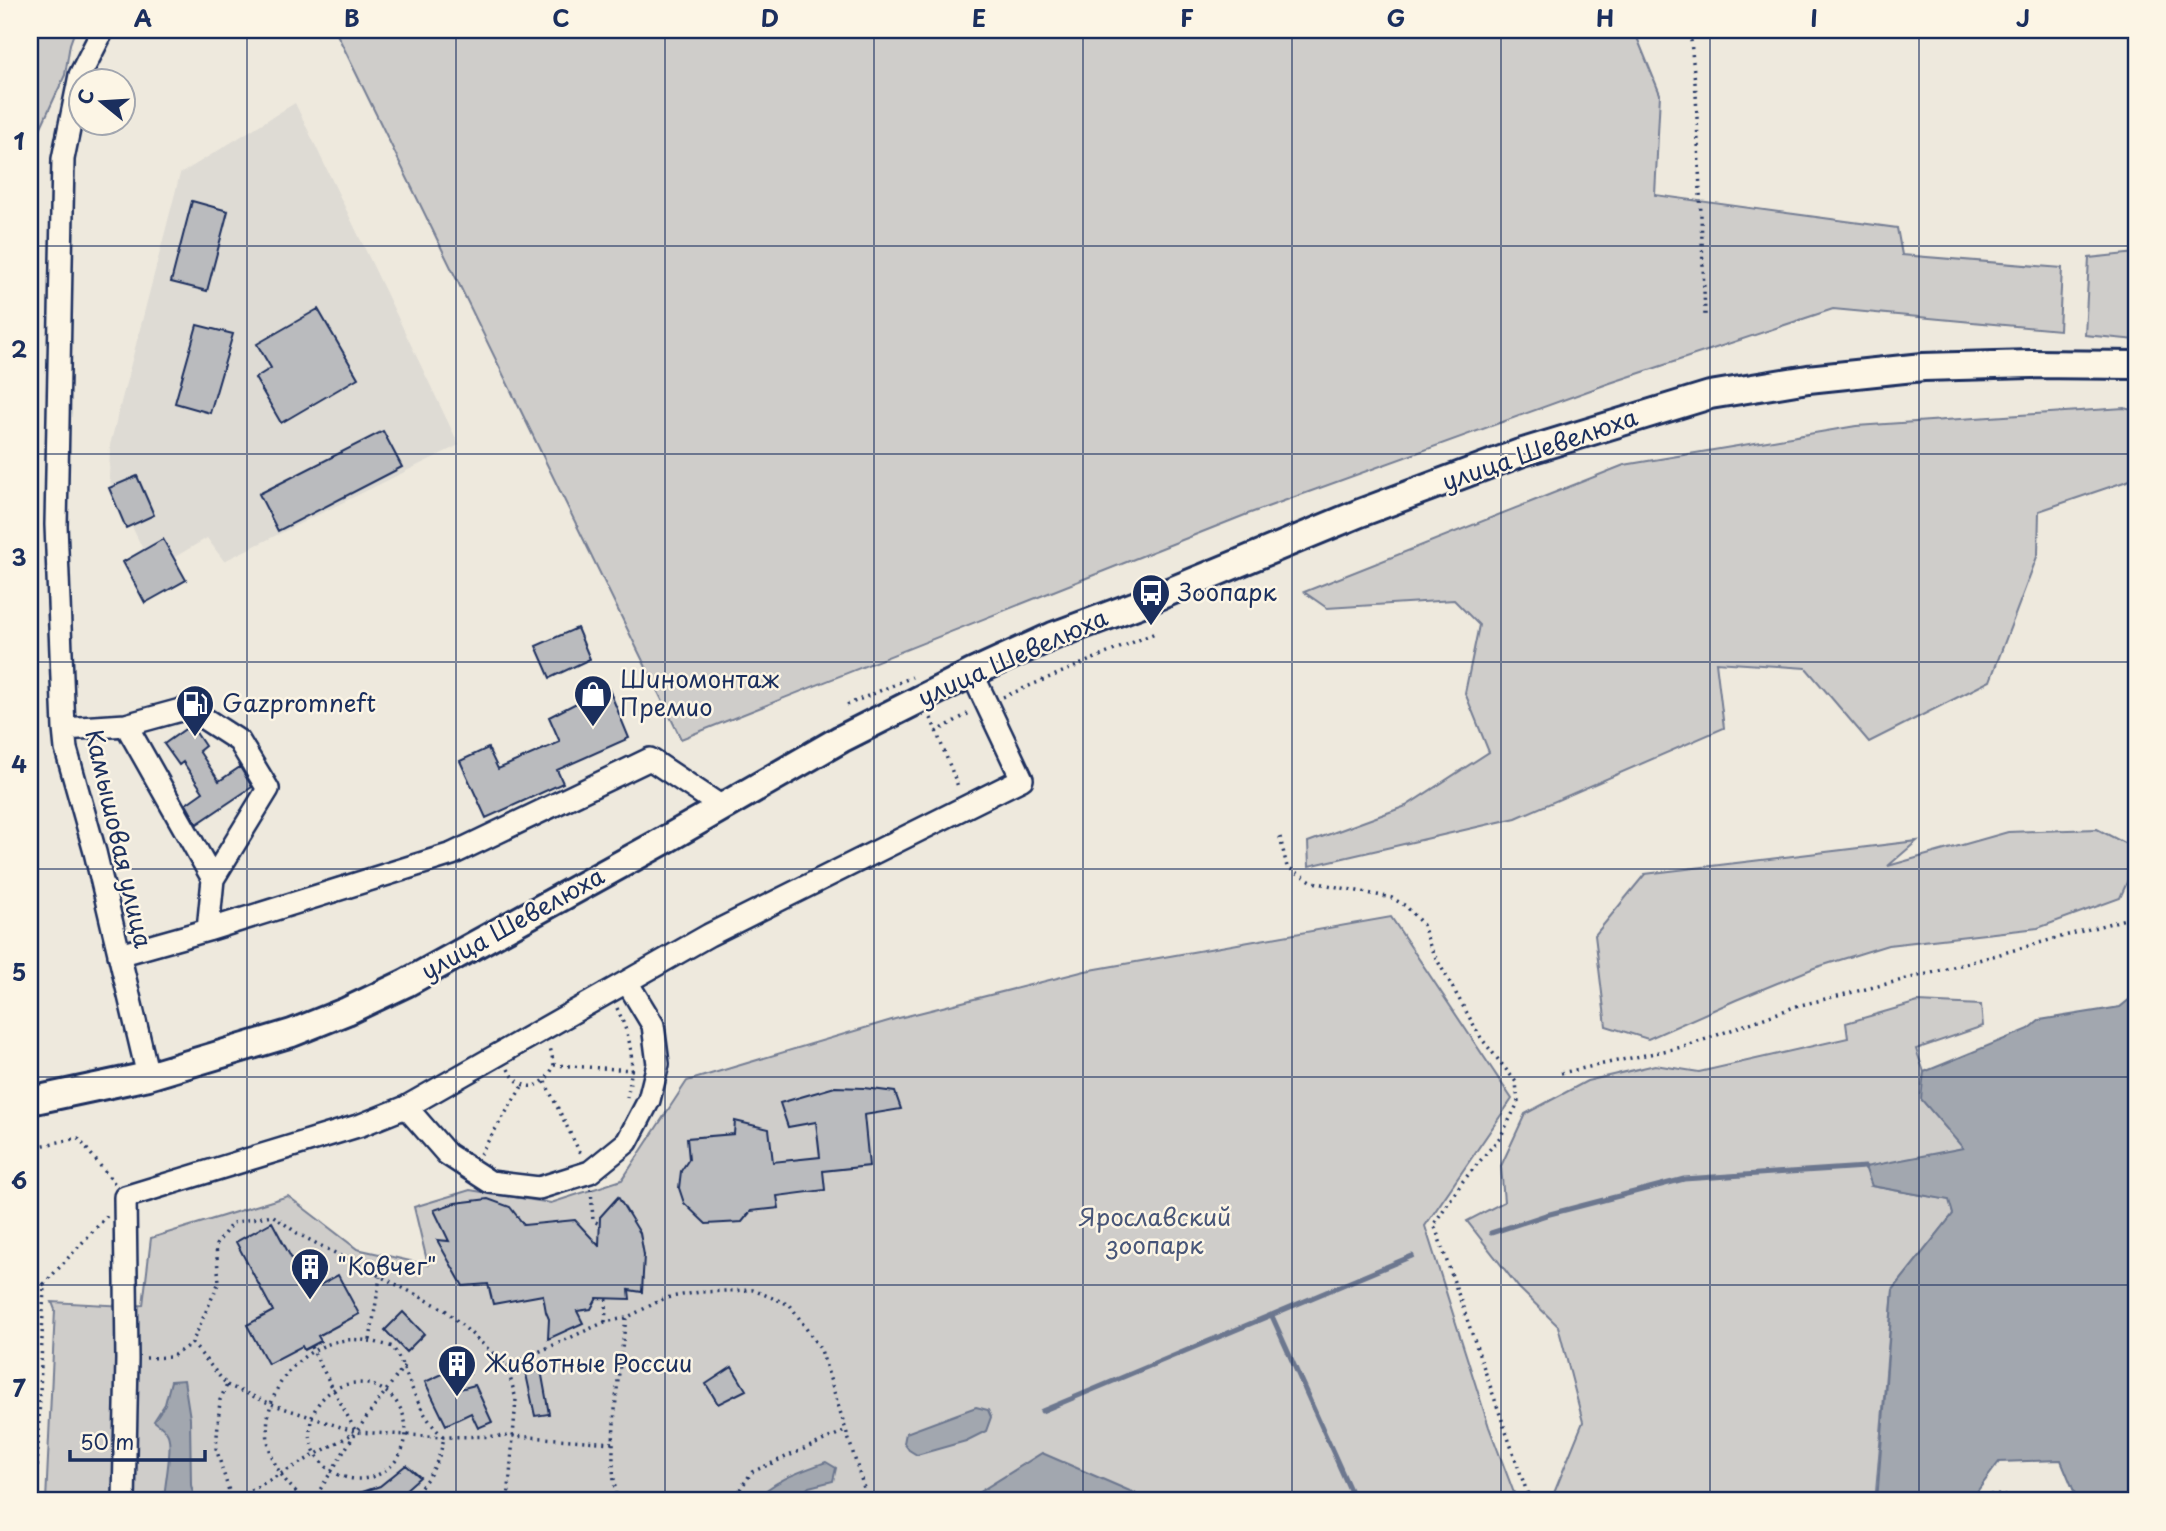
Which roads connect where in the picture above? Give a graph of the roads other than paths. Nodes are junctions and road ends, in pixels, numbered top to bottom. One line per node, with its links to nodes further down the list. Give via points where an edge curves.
1 (103, 30): 5 (street, Камышовая улица, via 80,75 63,159 56,525)
2 (2136, 365): 3 (main road, улица Шевелюха, via 1923,367 1710,395 1520,453 1360,513)
3 (972, 673): 6 (main road, улица Шевелюха, via 841,739); 10 (street, via 1022,779 709,935)
4 (126, 725): 5 (street); 7 (street); 7 (street, via 188,708 239,741 268,789)
5 (64, 729): 9 (street, Камышовая улица)
6 (722, 807): 8 (street, via 650,759 452,854); 11 (main road, улица Шевелюха, via 418,977 347,1011 292,1033)
7 (213, 879): 8 (street)
8 (208, 930): 9 (street)
9 (119, 955): 11 (street, Камышовая улица)
10 (627, 982): 13 (street); 13 (street, via 653,1026 657,1064 649,1100 627,1142 539,1188 490,1182 475,1162 447,1154)
11 (148, 1076): 12 (main road, улица Шевелюха)
12 (30, 1101)
13 (406, 1107): 14 (street, via 125,1197)
14 (124, 1501)

